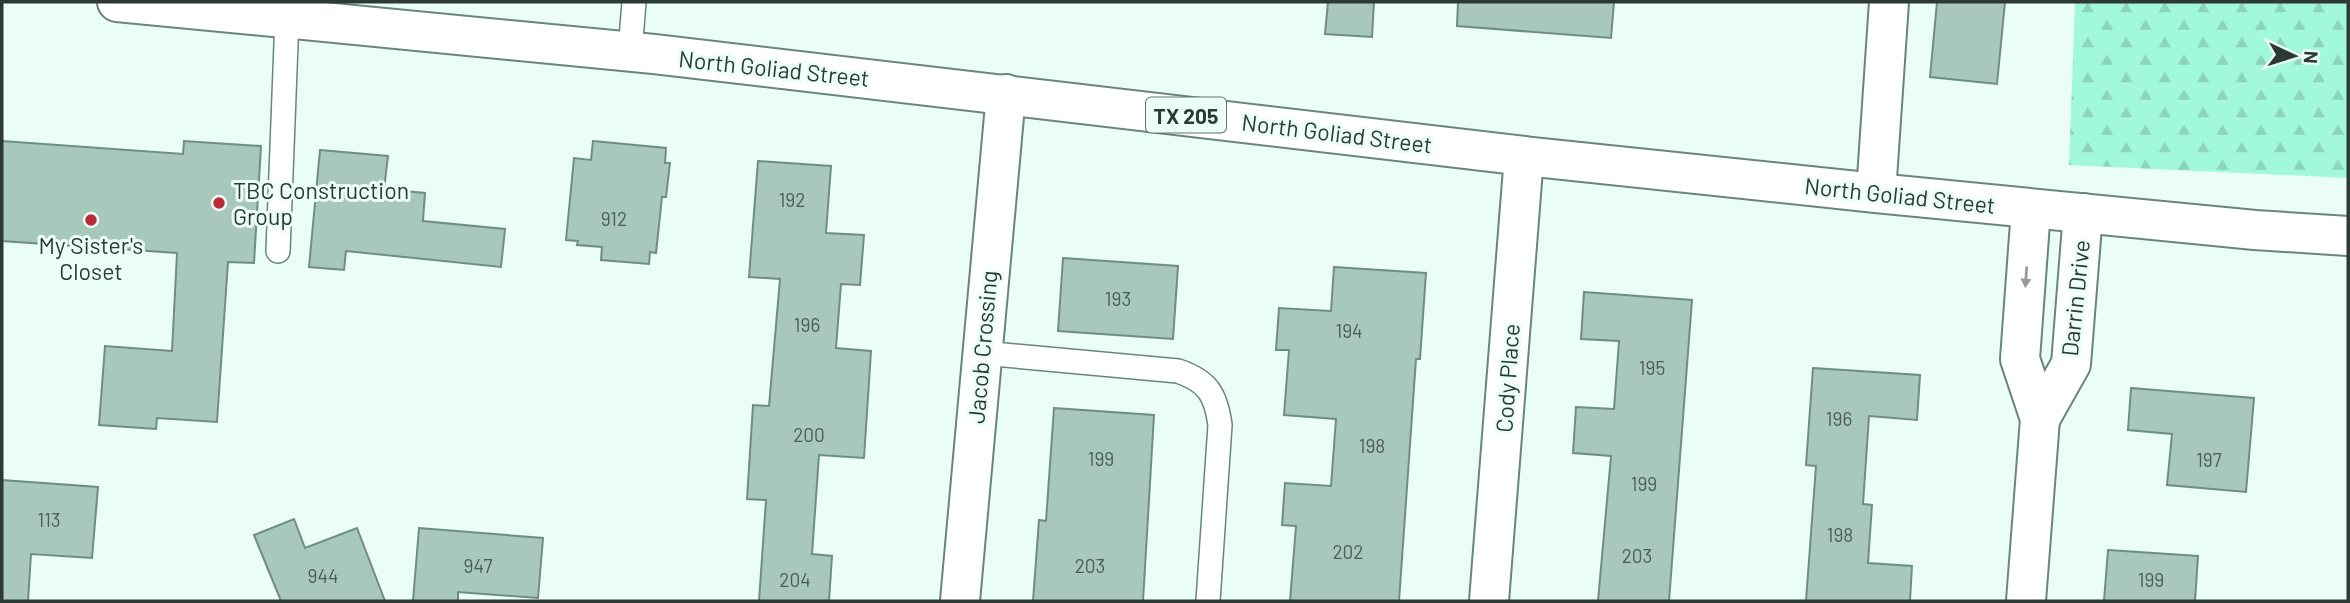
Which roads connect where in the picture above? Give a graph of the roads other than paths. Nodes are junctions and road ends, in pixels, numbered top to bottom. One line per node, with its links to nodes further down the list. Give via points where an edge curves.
1 (117, 2): 4 (main road, North Goliad Street / TX 205)
2 (634, 2): 5 (lane)
3 (1889, 2): 8 (main road)
4 (287, 18): 5 (main road, North Goliad Street / TX 205); 12 (lane)
5 (630, 52): 6 (main road, North Goliad Street / TX 205)
6 (1006, 93): 7 (main road, North Goliad Street / TX 205); 13 (main road, Jacob Crossing)
7 (1524, 156): 8 (main road, North Goliad Street / TX 205); 17 (main road, Cody Place)
8 (1876, 193): 9 (main road, North Goliad Street / TX 205)
9 (2031, 209): 10 (main road, North Goliad Street / TX 205); 14 (main road, Darrin Drive, one-way to 14, via 2020,359)
10 (2083, 213): 11 (main road, North Goliad Street / TX 205); 14 (main road, Darrin Drive, via 2071,363)
11 (2348, 236)
12 (278, 251)
13 (982, 353): 15 (main road, Jacob Crossing); 16 (lane, via 1178,371 1194,376 1209,389 1220,425)
14 (2040, 419): 18 (main road, Darrin Drive)
15 (960, 601)
16 (1208, 601)
17 (1489, 601)
18 (2025, 601)

